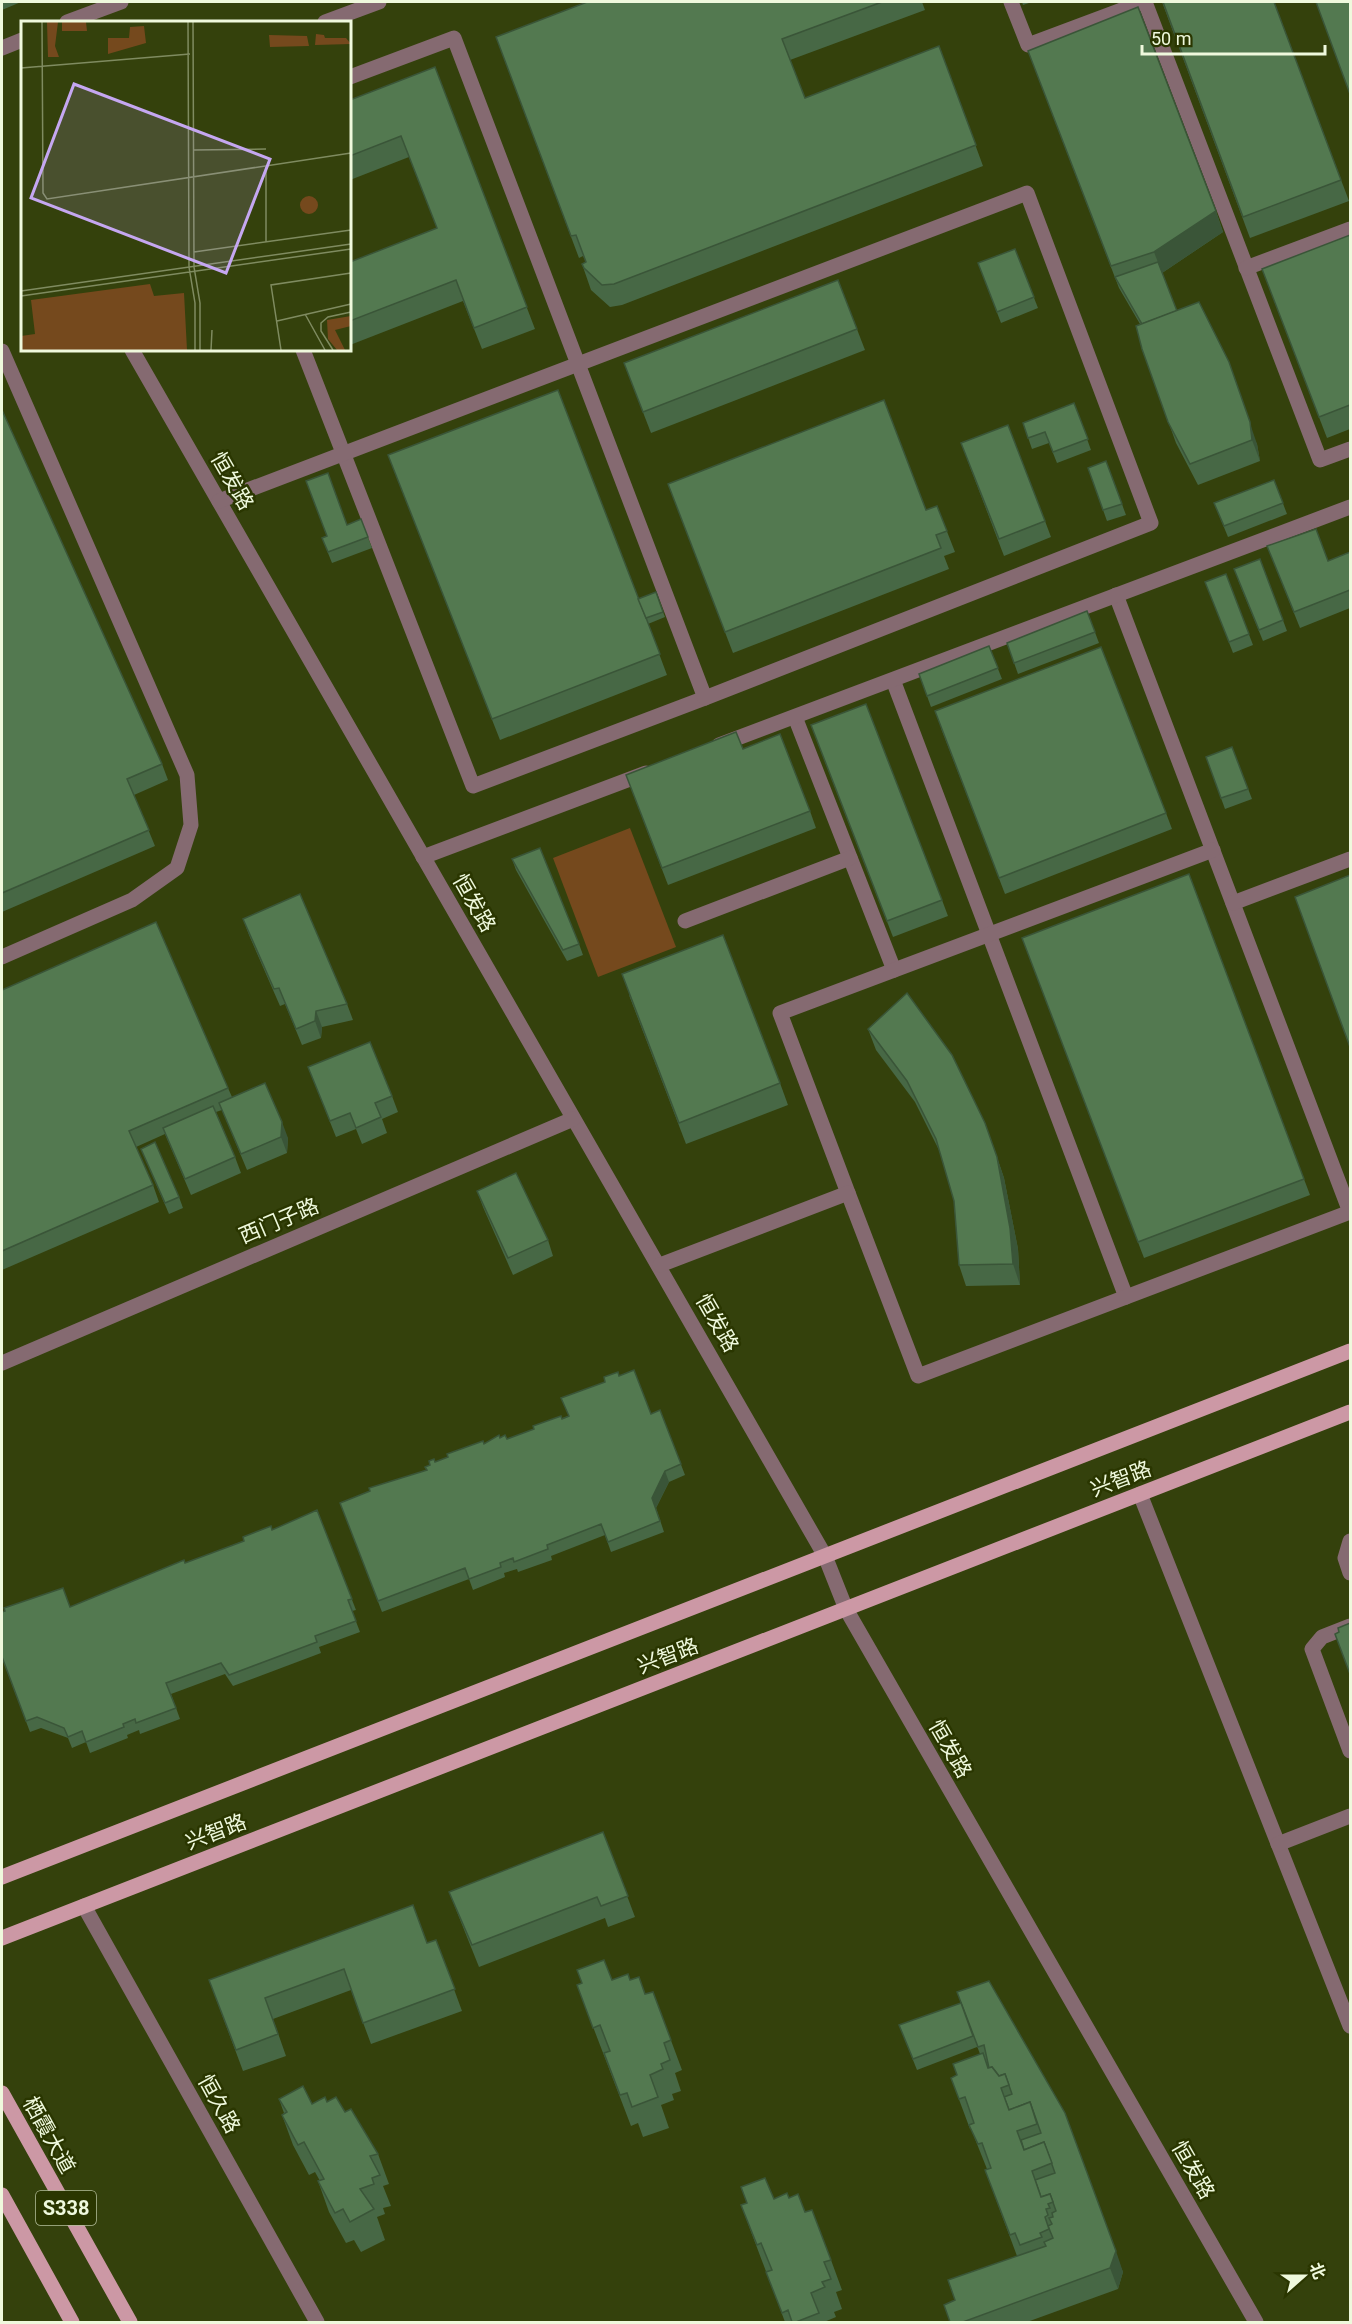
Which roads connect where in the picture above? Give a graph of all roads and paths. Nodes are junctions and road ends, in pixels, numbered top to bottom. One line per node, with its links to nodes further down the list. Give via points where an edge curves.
1 (121, 2): 5 (street)
2 (378, 2): 6 (street)
3 (1011, 2): 4 (street, via 1028,45)
4 (1144, 2): 11 (street)
5 (70, 21)
6 (328, 21)
7 (21, 40): 8 (street)
8 (2, 48)
9 (351, 77): 15 (street, via 454,38)
10 (1350, 229): 11 (street)
11 (1246, 268): 16 (street, via 1320,460)
12 (2, 351): 33 (street, via 187,775 191,825 177,868 132,900)
13 (133, 351): 18 (street, 恒发路)
14 (303, 351): 17 (street)
15 (576, 365): 17 (street); 22 (street); 22 (street, via 1027,193 1151,523)
16 (1350, 449)
17 (344, 453): 18 (street); 22 (street, via 473,786)
18 (219, 501): 27 (street, 恒发路)
19 (1350, 507): 20 (street)
20 (1116, 595): 21 (street); 26 (street)
21 (892, 680): 23 (street); 32 (street)
22 (705, 698)
23 (795, 717): 24 (street); 28 (street)
24 (707, 750)
25 (664, 766): 27 (street)
26 (1213, 850): 30 (street); 32 (street)
27 (423, 857): 35 (street, 恒发路)
28 (850, 858): 31 (street); 34 (street)
29 (1350, 859): 30 (street)
30 (1233, 903): 37 (street)
31 (685, 921)
32 (989, 934): 34 (street); 39 (street)
33 (2, 957)
34 (894, 970): 36 (street, via 780,1014)
35 (573, 1119): 38 (street, 恒发路); 41 (street, 西门子路)
36 (848, 1193): 38 (street); 39 (street, via 918,1376)
37 (1350, 1212): 39 (street)
38 (660, 1265): 45 (street, 恒发路)
39 (1126, 1297)
40 (1350, 1351): 45 (main road, 兴智路)
41 (2, 1363)
42 (1350, 1412): 43 (main road, 兴智路)
43 (1140, 1494): 47 (main road, 兴智路); 51 (street)
44 (1350, 1541): 46 (street, via 1345,1558)
45 (825, 1556): 47 (street, 恒发路); 52 (main road, 兴智路)
46 (1350, 1573)
47 (846, 1609): 53 (main road, 兴智路); 61 (street, 恒发路)
48 (1350, 1626): 49 (street, via 1322,1637 1312,1649)
49 (1350, 1751)
50 (1350, 1816): 51 (street)
51 (1278, 1844): 55 (street)
52 (2, 1877)
53 (84, 1906): 54 (main road, 兴智路); 60 (street, 恒久路)
54 (2, 1938)
55 (1350, 2026)
56 (2, 2093): 59 (main road, 栖霞大道 / S338)
57 (2, 2195): 58 (main road, S338)
58 (72, 2322)
59 (130, 2322)
60 (317, 2322)
61 (1256, 2322)

